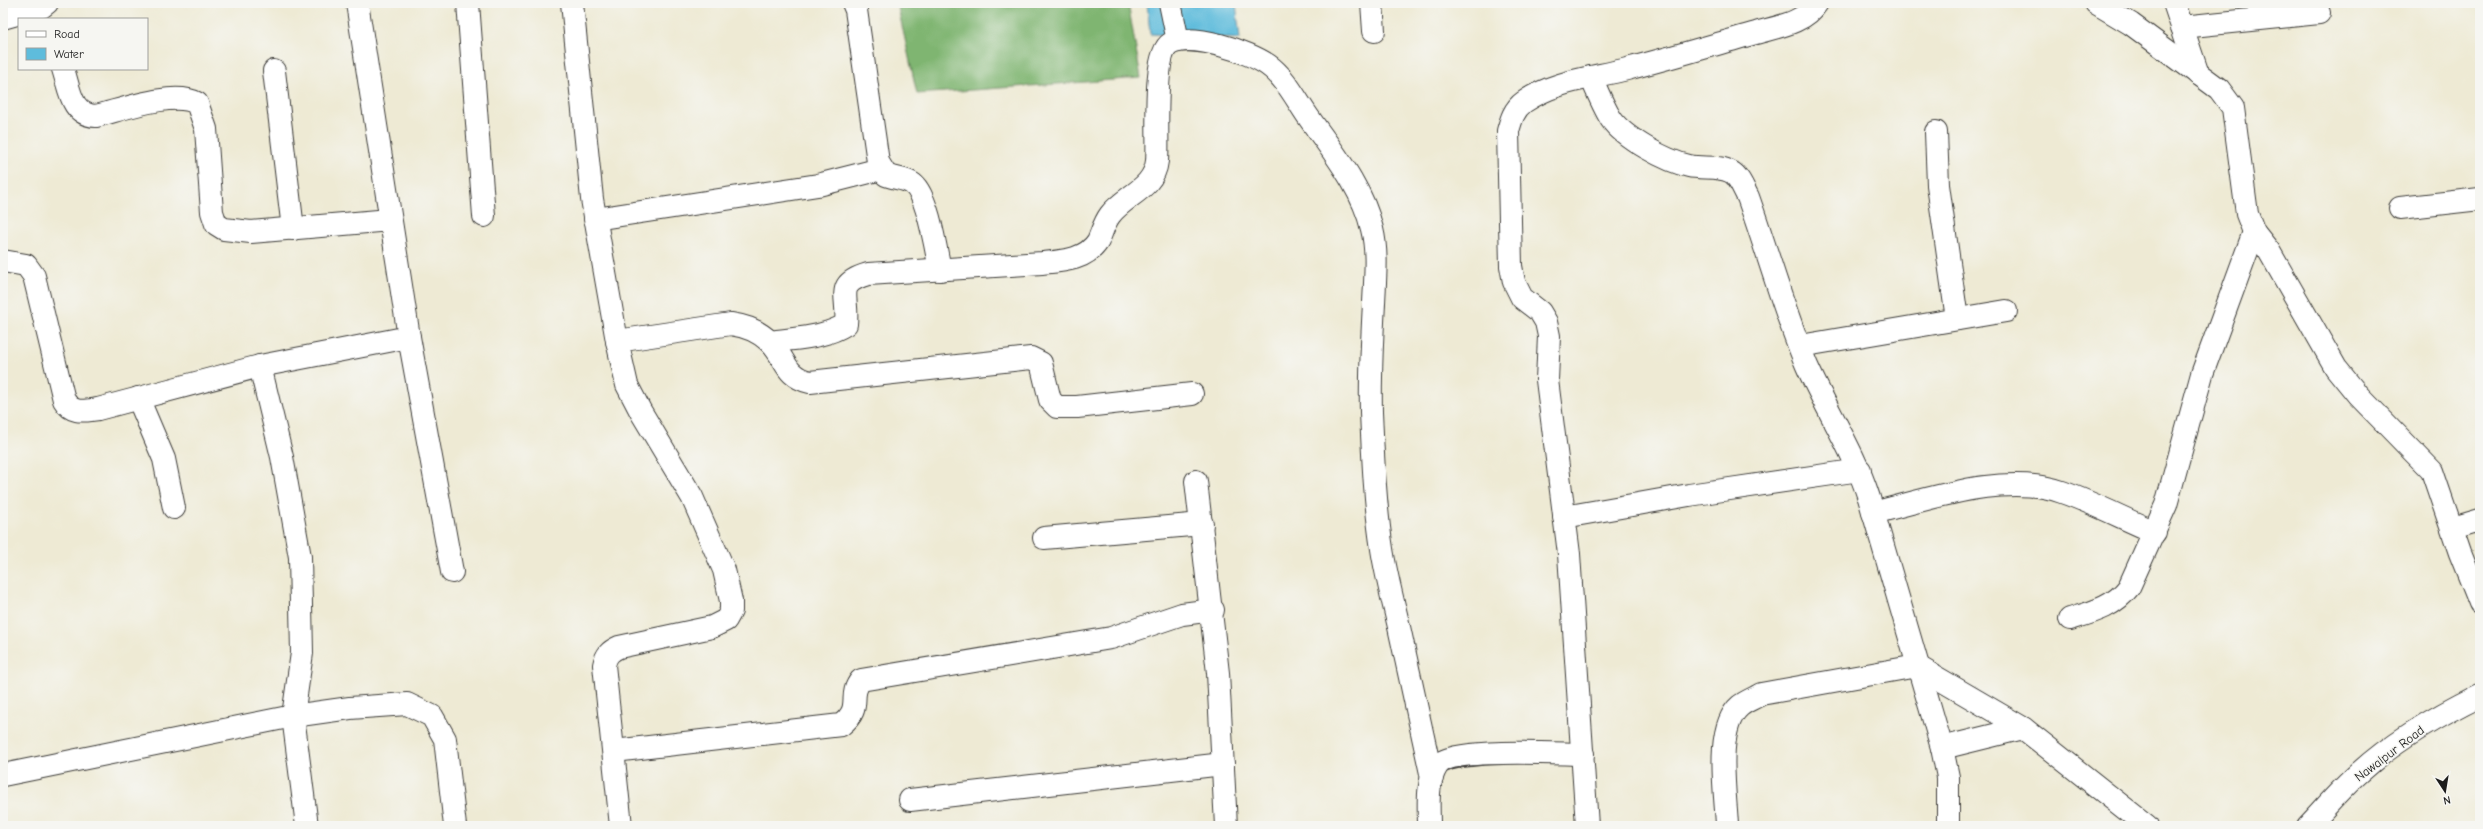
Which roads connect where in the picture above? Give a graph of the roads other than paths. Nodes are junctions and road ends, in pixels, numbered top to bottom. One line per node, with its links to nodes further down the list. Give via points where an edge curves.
1 (357, 3): 26 (street)
2 (468, 3): 24 (street)
3 (572, 3): 25 (street)
4 (853, 3): 21 (street, via 874,147)
5 (1170, 3): 15 (street)
6 (1372, 3): 14 (street)
7 (1817, 3): 19 (street, via 1801,19 1673,57)
8 (2096, 3): 18 (street, via 2131,24)
9 (2174, 3): 13 (street)
10 (45, 10): 12 (street)
11 (2319, 13): 13 (street)
12 (3, 18)
13 (2182, 27): 18 (street)
14 (1374, 31)
15 (1178, 41): 30 (street, via 1168,45 1164,50 1160,65 1155,118 1157,164 1154,176 1144,188 1120,203 1108,217 1097,242 1087,254 1042,263); 63 (street, via 1215,44 1252,56 1270,66 1284,82 1347,174 1365,208 1376,252 1371,410 1382,548)
16 (63, 70): 27 (street, via 78,111 84,116 96,116 169,99 190,99 197,103 206,129 212,212 216,224 234,231)
17 (274, 71): 27 (street)
18 (2198, 74): 28 (street, via 2219,89 2233,108 2247,214)
19 (1591, 77): 36 (street, via 1612,120 1655,153 1689,166 1732,172 1740,182 1748,197); 44 (street, via 1543,91 1523,103 1513,114 1508,131 1511,266 1514,282 1522,298 1540,312 1546,322 1549,336 1547,380)
20 (1936, 132): 32 (street, via 1939,192)
21 (881, 169): 25 (street, via 818,185); 30 (street, via 886,175 913,184 917,189 929,218)
22 (2480, 199): 23 (street)
23 (2400, 208)
24 (484, 216)
25 (595, 218): 34 (street)
26 (390, 220): 27 (street); 33 (street)
27 (293, 229)
28 (2254, 232): 47 (street, via 2269,251 2336,368 2358,395 2432,471); 48 (street, via 2202,374 2166,505)
29 (3, 261): 39 (street, via 26,265 34,276 64,400 68,407 75,411 98,409)
30 (940, 270): 35 (street, via 868,274 851,279 846,286 846,324 837,330)
31 (2006, 311): 32 (street)
32 (1957, 319): 36 (street)
33 (409, 337): 37 (street); 50 (street)
34 (617, 341): 35 (street, via 731,324 744,326); 59 (street, via 627,385 692,497 724,570 731,611 726,620 712,628 619,647 611,651 604,665)
35 (770, 342): 38 (street, via 791,374 810,382 1031,358 1041,363 1050,400 1057,407)
36 (1800, 346): 40 (street, via 1824,401)
37 (260, 366): 39 (street); 56 (street, via 282,457 300,558 302,653)
38 (1192, 394)
39 (138, 398): 42 (street, via 164,459)
40 (1860, 470): 43 (street); 44 (street, via 1689,495)
41 (1196, 481): 46 (street)
42 (174, 508)
43 (1873, 513): 48 (street, via 1958,493 2020,484 2061,492); 54 (street)
44 (1564, 517): 60 (street, via 1569,554)
45 (2480, 520): 47 (street)
46 (1202, 524): 49 (street); 52 (street)
47 (2453, 528): 51 (street)
48 (2155, 532): 53 (street, via 2129,587 2121,598 2104,608)
49 (1044, 538)
50 (452, 572)
51 (2480, 603)
52 (1213, 610): 59 (street, via 1182,614 1111,638 866,678 855,687 855,709 851,717 841,725); 61 (street)
53 (2070, 619)
54 (1918, 666): 57 (street); 58 (street); 71 (street, via 1761,694 1739,707 1726,727 1724,754)
55 (2480, 695): 74 (street, Nawalpur Road, via 2446,712 2403,739 2360,773)
56 (293, 716): 62 (street); 65 (street); 66 (street, via 407,704 432,716 445,739)
57 (2023, 728): 58 (street); 73 (street)
58 (1942, 748): 72 (street, via 1948,777)
59 (614, 751): 67 (street)
60 (1583, 754): 63 (street, via 1461,756 1443,760); 70 (street)
61 (1223, 764): 64 (street); 68 (street)
62 (3, 774)
63 (1432, 778): 69 (street)
64 (910, 800)
65 (307, 826)
66 (455, 826)
67 (621, 826)
68 (1226, 826)
69 (1429, 826)
70 (1587, 826)
71 (1727, 826)
72 (1948, 826)
73 (2147, 826)
74 (2308, 826)

